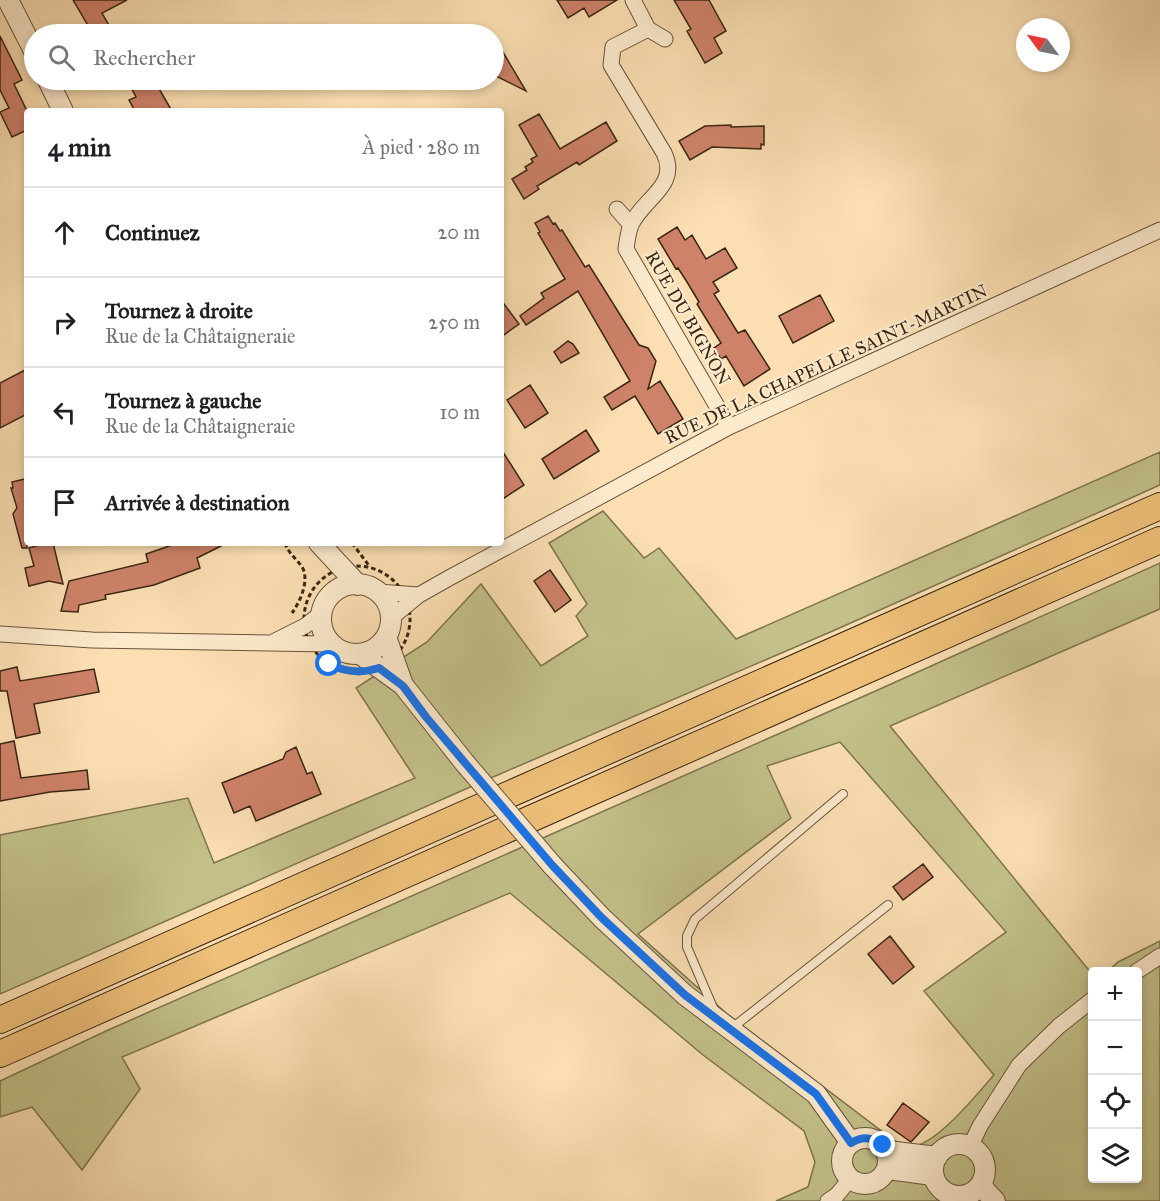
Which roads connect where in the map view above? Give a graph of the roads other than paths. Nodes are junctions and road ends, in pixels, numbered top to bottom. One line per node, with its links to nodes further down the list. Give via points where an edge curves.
1 (8, 0): 4 (street)
2 (633, 0): 3 (street)
3 (648, 29): 5 (street); 9 (street, via 613,46 611,65 668,162 669,173 660,189)
4 (24, 31)
5 (665, 39)
6 (53, 90): 7 (street)
7 (62, 108)
8 (617, 209): 9 (street)
9 (631, 225): 11 (street, RUE DU BIGNON, via 626,249)
10 (1160, 230): 11 (street, RUE DE LA CHAPELLE SAINT-MARTIN)
11 (729, 427): 17 (street, RUE DE LA CHAPELLE SAINT-MARTIN)
12 (1160, 506): 30 (highway)
13 (1160, 540): 32 (highway)
14 (323, 547): 15 (street)
15 (335, 579): 16 (street); 18 (street)
16 (378, 592): 17 (street); 19 (street, via 385,600)
17 (410, 597): 19 (street, RUE DE LA CHAPELLE SAINT-MARTIN)
18 (322, 614): 21 (street); 22 (street, via 325,635)
19 (388, 627): 23 (street, via 380,645); 24 (street)
20 (0, 634): 21 (street, via 92,640)
21 (272, 642): 22 (street)
22 (332, 644): 23 (street, via 350,654)
23 (360, 654): 24 (street)
24 (386, 663): 31 (street, bridge, via 552,865 619,934)
25 (843, 794): 31 (lane, via 695,919 687,936 687,947)
26 (888, 905): 31 (lane)
27 (1160, 956): 28 (street)
28 (1142, 968)
29 (1088, 1003): 34 (street, via 1019,1065)
30 (0, 1020)
31 (725, 1026): 33 (street, via 816,1094)
32 (0, 1054)
33 (851, 1143): 35 (street, via 871,1138 883,1145); 37 (street, via 842,1161)
34 (970, 1147): 36 (street, via 948,1147); 38 (street, via 977,1152 984,1168)
35 (887, 1160): 36 (street); 37 (street, via 879,1181 864,1185)
36 (935, 1166): 38 (street, via 942,1190 958,1196)
37 (850, 1179): 39 (street)
38 (980, 1185): 40 (street)
39 (828, 1201)
40 (995, 1201)

